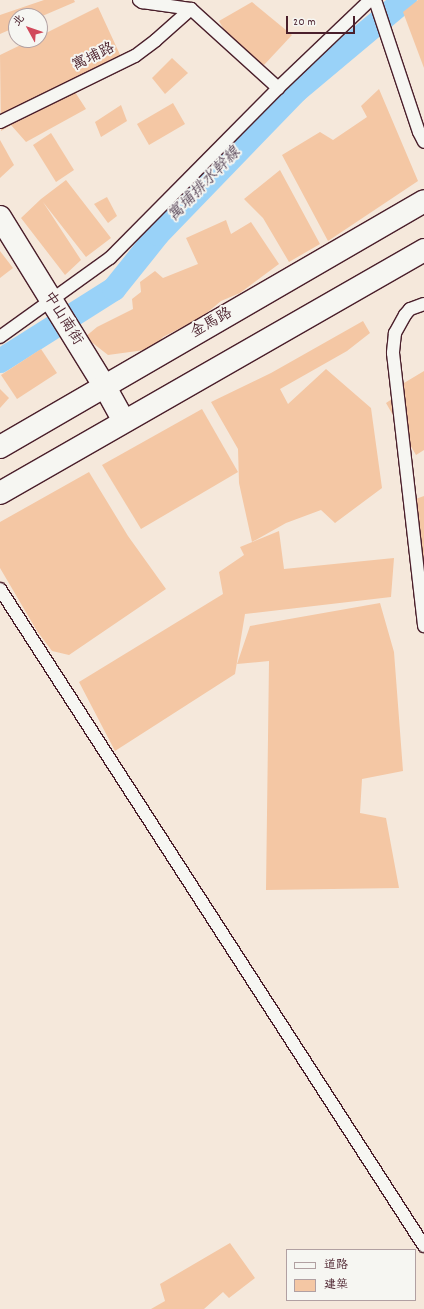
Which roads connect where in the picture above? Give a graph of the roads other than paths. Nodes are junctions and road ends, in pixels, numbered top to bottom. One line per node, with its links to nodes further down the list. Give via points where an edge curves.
1 (139, 0): 4 (lane)
2 (370, 0): 5 (lane)
3 (375, 0): 7 (lane)
4 (192, 9): 5 (lane); 6 (lane, 寓埔路, via 135,56)
5 (278, 88): 11 (lane, via 110,258)
6 (0, 122)
7 (424, 142)
8 (424, 201): 14 (street, 金馬路)
9 (0, 217): 11 (street, 中山南街)
10 (424, 250): 15 (street)
11 (50, 301): 13 (lane); 14 (street, 中山南街)
12 (424, 304): 19 (lane, via 410,309 405,315 395,333 393,353)
13 (0, 337)
14 (105, 386): 15 (street, 中山南街); 16 (street, 金馬路)
15 (124, 421): 17 (street)
16 (0, 447)
17 (0, 493)
18 (0, 589): 20 (lane)
19 (424, 626)
20 (424, 1246)

